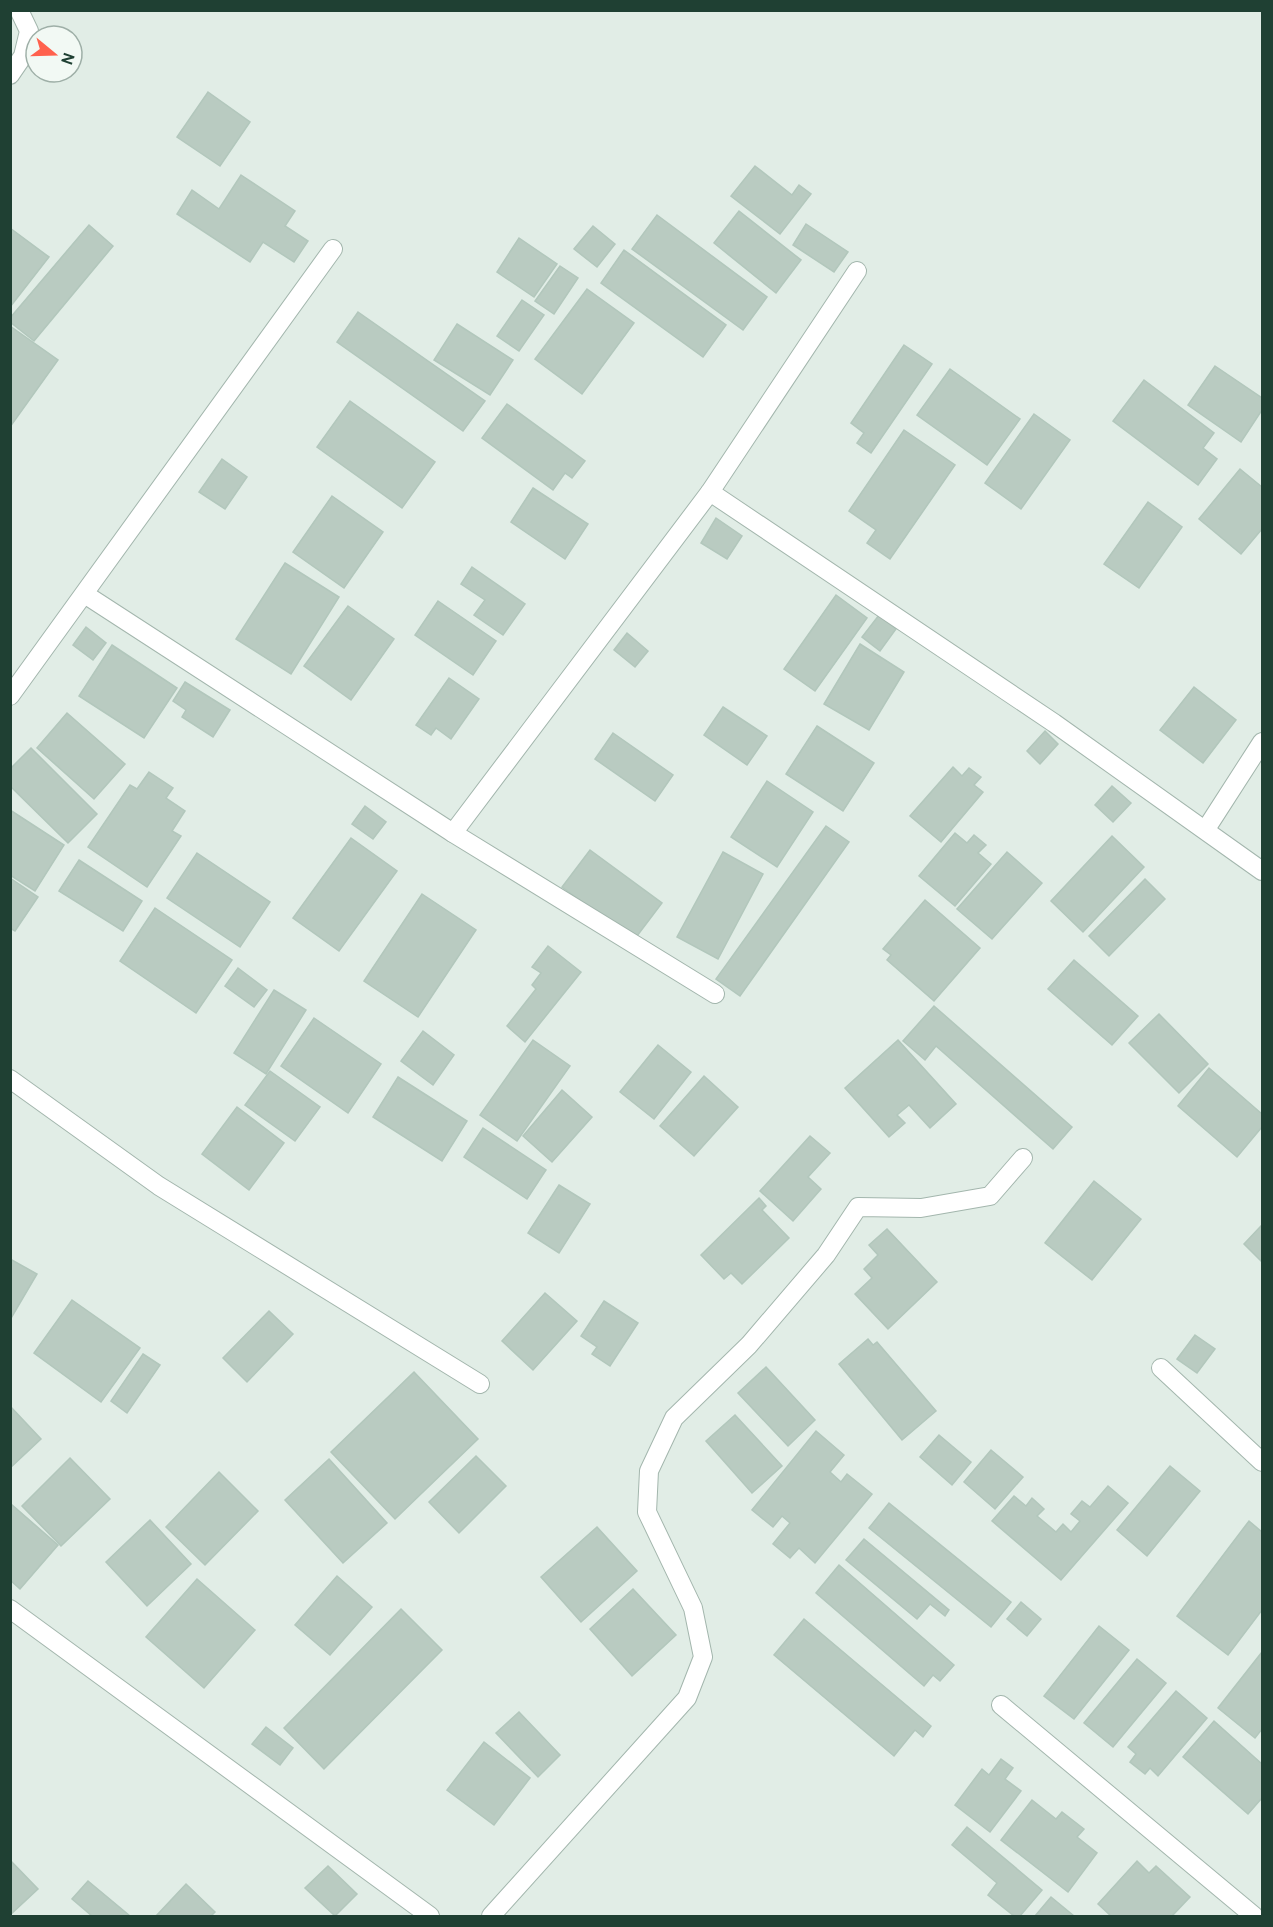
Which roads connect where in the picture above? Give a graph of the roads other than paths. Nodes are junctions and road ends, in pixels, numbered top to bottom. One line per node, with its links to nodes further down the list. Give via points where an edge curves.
1 (19, 10): 2 (street, via 29,31 23,56)
2 (10, 75)
3 (333, 249): 6 (street)
4 (857, 271): 5 (street)
5 (710, 492): 9 (street); 10 (street)
6 (86, 595): 7 (street); 10 (street)
7 (10, 696)
8 (1263, 742): 9 (street)
9 (1206, 829): 11 (street)
10 (453, 833): 12 (street)
11 (1263, 871)
12 (715, 994)
13 (10, 1079): 16 (street, via 159,1186)
14 (1023, 1158): 21 (street, via 990,1196 921,1208 858,1207 826,1255 749,1345 674,1418 649,1471 647,1512 693,1608 703,1657 687,1698)
15 (1161, 1368): 17 (street)
16 (480, 1384)
17 (1263, 1462)
18 (10, 1609): 20 (street)
19 (1001, 1705): 22 (street)
20 (430, 1917)
21 (491, 1917)
22 (1254, 1917)

